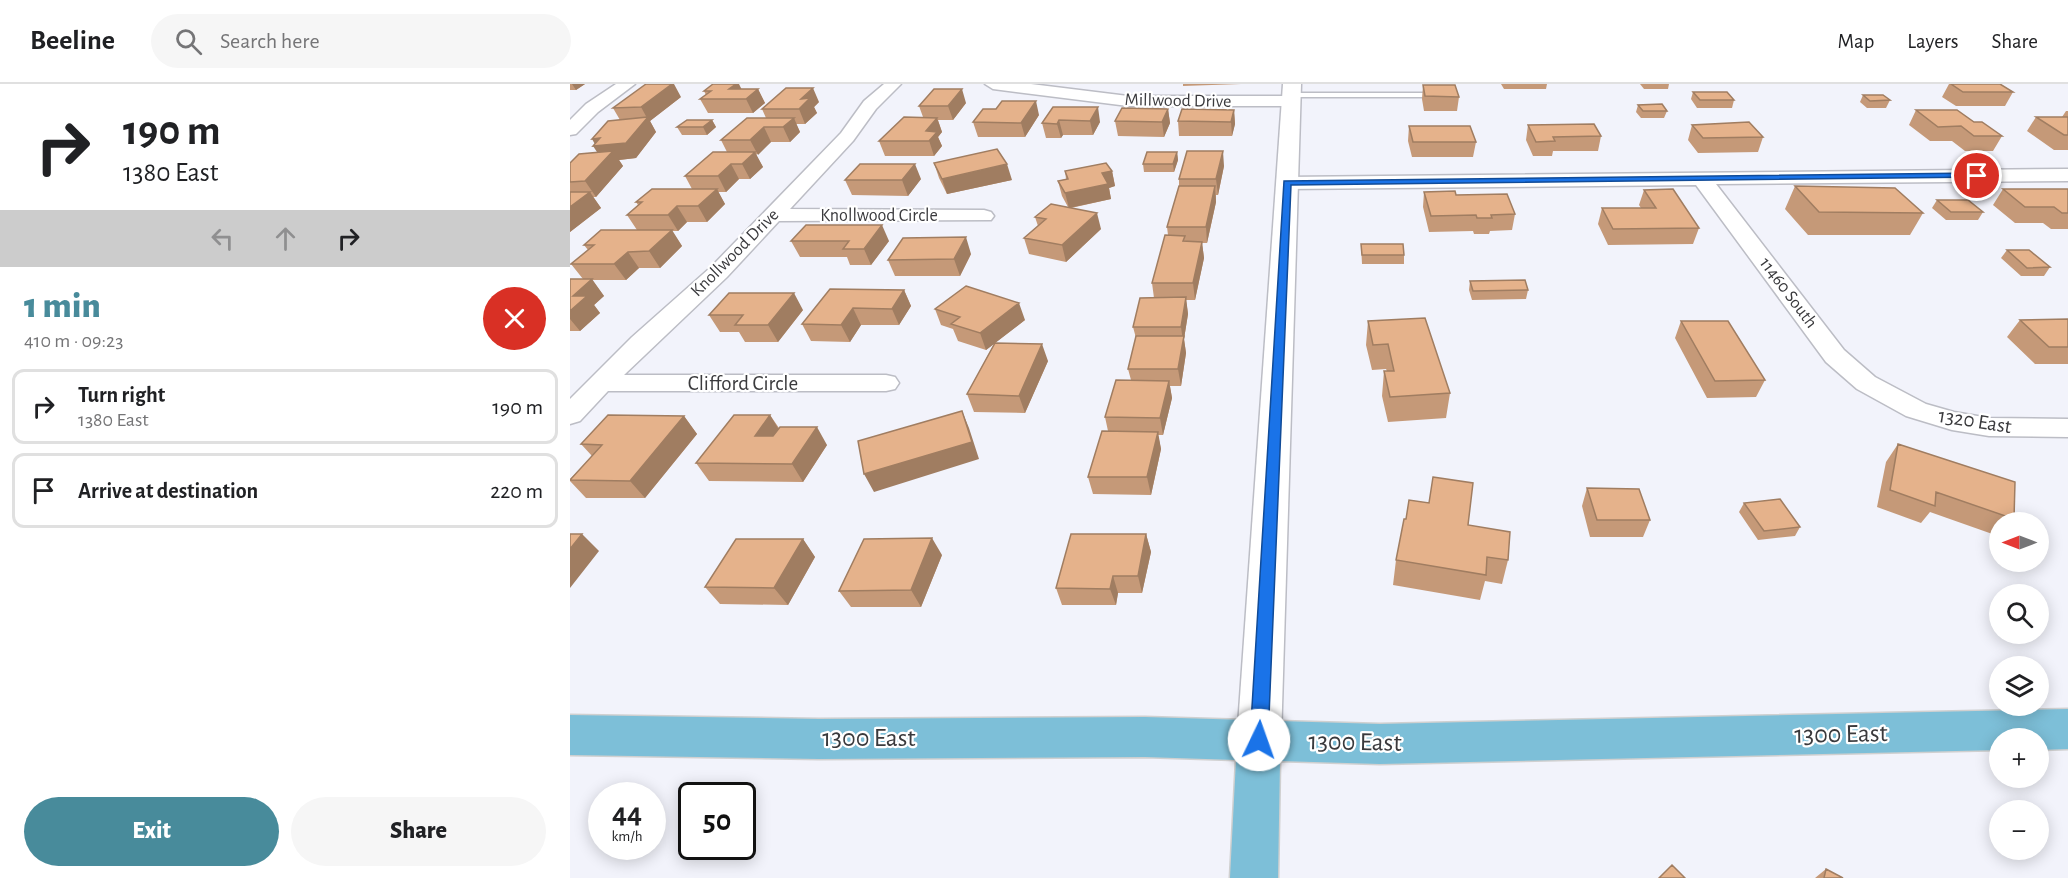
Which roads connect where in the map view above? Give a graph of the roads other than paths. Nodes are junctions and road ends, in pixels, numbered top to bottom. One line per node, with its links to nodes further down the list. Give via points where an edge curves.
1 (627, 84): 8 (street, via 592,108)
2 (893, 84): 12 (street, Knollwood Drive)
3 (993, 84): 7 (street, Millwood Drive)
4 (1139, 84): 7 (street)
5 (1292, 93): 6 (lane); 7 (street, Millwood Drive); 11 (main road)
6 (1457, 95)
7 (1128, 101)
8 (570, 130)
9 (2068, 175): 10 (street)
10 (1701, 178): 11 (street); 16 (street, 11460 South, via 1835,356)
11 (1287, 183): 21 (main road)
12 (773, 216): 13 (street, Knollwood Circle); 14 (street, Knollwood Drive)
13 (984, 216)
14 (601, 383): 15 (street, Clifford Circle); 17 (street, Knollwood Drive)
15 (886, 383)
16 (1887, 395): 18 (street, 1320 East, via 1916,410 1952,421 1989,427)
17 (570, 415)
18 (2068, 428)
19 (2068, 729): 21 (main road, 1300 East, via 1380,744)
20 (570, 735): 21 (main road, 1300 East)
21 (1259, 740): 22 (main road)
22 (1254, 878)

